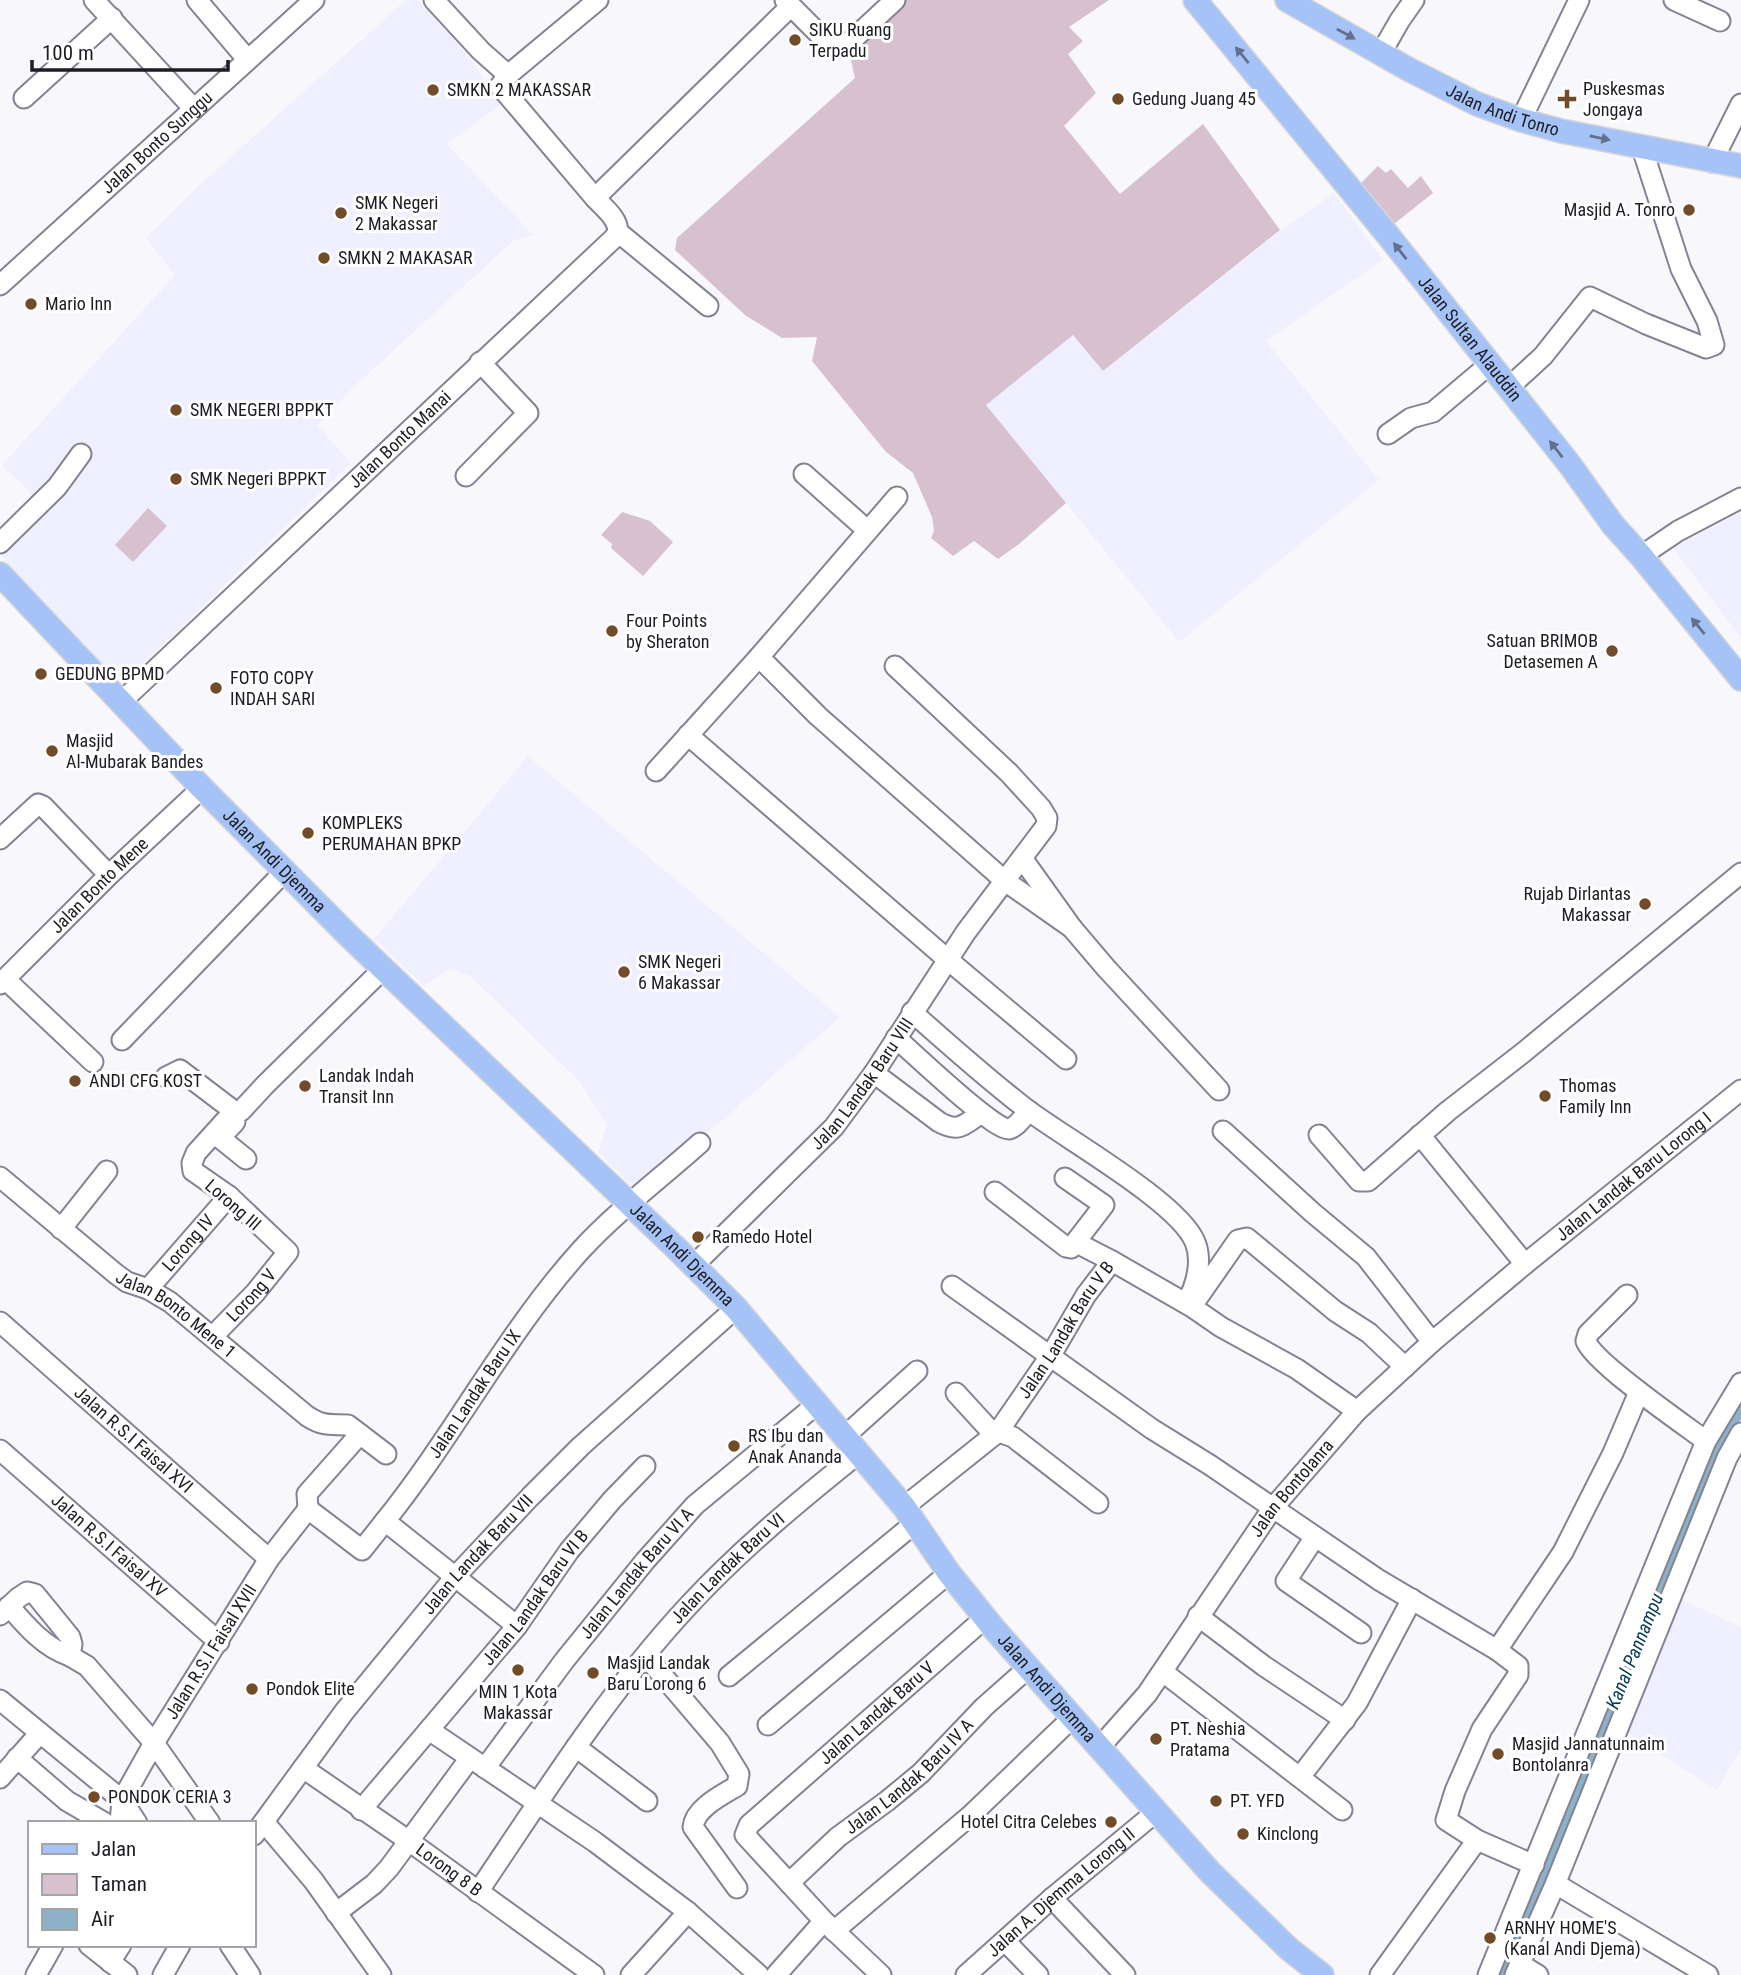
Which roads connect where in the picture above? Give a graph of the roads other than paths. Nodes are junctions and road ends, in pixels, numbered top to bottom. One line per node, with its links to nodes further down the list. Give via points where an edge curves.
1 (94, 0): 13 (street)
2 (197, 0): 16 (street)
3 (314, 0): 16 (street, Jalan Bonto Sunggu)
4 (434, 0): 17 (street)
5 (598, 0): 17 (street)
6 (895, 0): 12 (street, via 850,42 834,49)
7 (1195, 0): 30 (main road, Jalan Sultan Alauddin, one-way to 7)
8 (1287, 0): 15 (main road, Jalan Andi Tonro, one-way to 15)
9 (1414, 0): 15 (street)
10 (1579, 0): 21 (street)
11 (1674, 0): 14 (street)
12 (788, 3): 25 (street)
13 (111, 18): 18 (street); 20 (street)
14 (1720, 21)
15 (1381, 53): 21 (main road, Jalan Andi Tonro, via 1477,104)
16 (247, 59): 20 (street, Jalan Bonto Sunggu)
17 (508, 75): 25 (street, via 500,83 501,89)
18 (24, 98)
19 (1741, 104): 23 (street)
20 (194, 109): 27 (street, Jalan Bonto Sunggu)
21 (1521, 120): 22 (main road, Jalan Andi Tonro, one-way to 22)
22 (1642, 148): 23 (main road, Jalan Andi Tonro); 31 (street, via 1681,269 1714,345 1706,348 1590,297 1543,356)
23 (1712, 162): 24 (main road, Jalan Andi Tonro)
24 (1741, 166)
25 (595, 198): 26 (street, via 613,218)
26 (618, 232): 28 (street); 29 (street, Jalan Bonto Manai)
27 (0, 285)
28 (708, 306)
29 (480, 362): 35 (street, via 528,413); 45 (street, Jalan Bonto Manai)
30 (1490, 365): 31 (main road, Jalan Sultan Alauddin); 32 (street, via 1433,412 1411,418)
31 (1508, 388): 40 (main road, Jalan Sultan Alauddin, one-way to 31)
32 (1388, 434)
33 (81, 454): 39 (street, via 57,487)
34 (804, 474): 38 (street)
35 (466, 476)
36 (897, 496): 38 (street)
37 (1741, 498): 40 (street)
38 (867, 530): 42 (street)
39 (0, 543)
40 (1641, 556): 44 (main road, Jalan Sultan Alauddin, one-way to 40)
41 (0, 573): 45 (main road, Jalan Andi Djemma)
42 (759, 657): 46 (street); 54 (street, via 818,716)
43 (895, 666): 50 (street, Jalan Landak Baru VIII, via 1041,808 1046,826)
44 (1741, 679)
45 (121, 702): 48 (main road, Jalan Andi Djemma)
46 (688, 735): 47 (street); 56 (street)
47 (656, 771)
48 (202, 788): 51 (main road, Jalan Andi Djemma); 53 (street, Jalan Bonto Mene)
49 (0, 839): 53 (street, via 38,804)
50 (1022, 858): 54 (street, Jalan Landak Baru VIII); 55 (street)
51 (285, 871): 57 (main road, Jalan Andi Djemma); 61 (street)
52 (1741, 873): 73 (street)
53 (109, 875): 58 (street, Jalan Bonto Mene)
54 (1004, 881): 55 (street); 56 (street, Jalan Landak Baru VIII)
55 (1072, 928): 66 (street)
56 (947, 959): 59 (street, Jalan Landak Baru VIII); 62 (street)
57 (383, 970): 68 (street); 81 (main road, Jalan Andi Djemma)
58 (4, 974): 63 (street)
59 (912, 1012): 60 (street, Jalan Landak Baru VIII); 69 (street)
60 (896, 1038): 64 (street, Jalan Landak Baru VIII); 70 (street)
61 (122, 1040)
62 (1066, 1059)
63 (93, 1062)
64 (874, 1073): 70 (street, via 949,1128 961,1128); 87 (street, Jalan Landak Baru VIII, via 834,1128)
65 (166, 1077): 68 (street, via 180,1070)
66 (1219, 1090)
67 (1741, 1090): 86 (street, Jalan Landak Baru Lorong I)
68 (237, 1111): 75 (street, via 237,1120 220,1138); 80 (street, Lorong III, via 192,1163 193,1171)
69 (1029, 1111): 70 (street, via 1009,1129); 91 (street, via 1145,1192 1185,1226 1195,1240 1199,1261)
70 (981, 1113)
71 (1223, 1131): 95 (street, via 1366,1257)
72 (1319, 1135): 73 (street, via 1359,1181 1368,1181)
73 (1420, 1135): 86 (street)
74 (701, 1143): 81 (street, Jalan Landak Baru IX)
75 (246, 1159)
76 (107, 1171): 82 (street)
77 (0, 1177): 82 (street, Jalan Bonto Mene 1)
78 (1065, 1178): 83 (street, via 1104,1205)
79 (995, 1192): 83 (street, via 1066,1247)
80 (229, 1196): 84 (street, Lorong III); 89 (street, Lorong IV)
81 (629, 1205): 87 (main road, Jalan Andi Djemma); 117 (street, Jalan Landak Baru IX, via 583,1248 510,1340 415,1484)
82 (61, 1229): 89 (street, Jalan Bonto Mene 1, via 116,1274)
83 (1077, 1243): 85 (street)
84 (288, 1252): 94 (street, Lorong V)
85 (1112, 1261): 91 (street, Jalan Landak Baru V B); 96 (street, Jalan Landak Baru V B)
86 (1525, 1264): 95 (street, Jalan Bontolanra)
87 (694, 1265): 92 (main road, Jalan Andi Djemma)
88 (952, 1286): 96 (street)
89 (148, 1289): 94 (street, Jalan Bonto Mene 1)
90 (1627, 1295): 100 (street, via 1586,1341)
91 (1189, 1305): 97 (street, via 1238,1240 1247,1238 1335,1311 1369,1333); 103 (street, Jalan Landak Baru V B, via 1297,1369)
92 (736, 1308): 102 (main road, Jalan Andi Djemma); 121 (street, Jalan Landak Baru VII, via 581,1446)
93 (0, 1322): 119 (street, Jalan R.S.I Faisal XVI)
94 (213, 1336): 106 (street, Jalan Bonto Mene 1, via 311,1419 348,1425)
95 (1432, 1342): 97 (street, Jalan Bontolanra)
96 (1051, 1355): 104 (street, Jalan Landak Baru V B); 115 (street)
97 (1405, 1367): 103 (street, Jalan Bontolanra)
98 (917, 1371): 108 (street, Jalan Landak Baru VI)
99 (1741, 1383): 107 (street)
100 (1639, 1392): 107 (street); 129 (street, via 1563,1552)
101 (956, 1393): 104 (street, via 982,1424)
102 (817, 1404): 108 (main road, Jalan Andi Djemma); 145 (street, Jalan Landak Baru VI A, via 695,1505)
103 (1357, 1411): 115 (street, Jalan Bontolanra)
104 (998, 1432): 113 (street, via 1024,1445); 116 (street, Jalan Landak Baru V B)
105 (1741, 1433): 111 (street)
106 (360, 1434): 110 (street, Jalan Bonto Mene 1); 114 (street, Jalan R.S.I Faisal XVII, via 307,1494)
107 (1706, 1441): 162 (street)
108 (852, 1445): 116 (main road, Jalan Andi Djemma); 131 (street, Jalan Landak Baru VI, via 689,1605)
109 (0, 1450): 128 (street, Jalan R.S.I Faisal XV)
110 (386, 1454)
111 (1734, 1463): 164 (street)
112 (645, 1466): 126 (street, Jalan Landak Baru VI B, via 569,1551)
113 (1098, 1503)
114 (308, 1509): 117 (street, Jalan Landak Baru IX, via 362,1550); 119 (street, Jalan R.S.I Faisal XVII)
115 (1270, 1511): 118 (street); 122 (street); 124 (street, Jalan Bontolanra)
116 (909, 1515): 120 (main road, Jalan Andi Djemma); 134 (street, Jalan Landak Baru V B)
117 (385, 1521): 121 (street)
118 (1311, 1543): 122 (street); 127 (street, via 1286,1581)
119 (269, 1559): 128 (street, Jalan R.S.I Faisal XVII)
120 (949, 1573): 125 (main road, Jalan Andi Djemma); 138 (street)
121 (454, 1578): 126 (street); 146 (street, Jalan Landak Baru VII)
122 (1408, 1602): 129 (street); 137 (street)
123 (5, 1611): 130 (street); 130 (street, via 27,1592 35,1594 70,1637)
124 (1198, 1616): 133 (street, Jalan Bontolanra); 137 (street)
125 (985, 1618): 132 (main road, Jalan Andi Djemma); 163 (street, Jalan Landak Baru V, via 749,1825 745,1835)
126 (517, 1626): 139 (street, Jalan Landak Baru VI B)
127 (1361, 1633)
128 (219, 1642): 141 (street, Jalan R.S.I Faisal XVII)
129 (1497, 1650): 160 (street, via 1520,1670 1482,1728 1446,1818)
130 (70, 1656): 141 (street, via 87,1666)
131 (646, 1656): 142 (street, Jalan Landak Baru VI); 165 (street, via 720,1743 739,1774 737,1786 710,1803 693,1823)
132 (1028, 1668): 136 (main road, Jalan Andi Djemma); 163 (street, Jalan Landak Baru IV A, via 921,1773 838,1837)
133 (1163, 1672): 143 (street, Jalan Bontolanra); 148 (street)
134 (729, 1676)
135 (0, 1700): 140 (street)
136 (1072, 1718): 143 (main road, Jalan Andi Djemma); 170 (street, via 971,1815)
137 (1345, 1720): 148 (street)
138 (768, 1725)
139 (429, 1730): 145 (street); 152 (street, Jalan Landak Baru VI B)
140 (40, 1733): 144 (street); 149 (street)
141 (154, 1743): 149 (street, Jalan R.S.I Faisal XVII); 158 (street)
142 (576, 1747): 150 (street); 151 (street, Jalan Landak Baru VI)
143 (1099, 1748): 154 (main road, Jalan Andi Djemma)
144 (17, 1758): 147 (street); 155 (street, via 67,1801)
145 (478, 1763): 151 (street); 161 (street, Jalan Landak Baru VI A)
146 (303, 1768): 152 (street, Lorong 8 B); 159 (street, Jalan Landak Baru VII)
147 (0, 1777)
148 (1300, 1777): 153 (street)
149 (122, 1800): 156 (street); 157 (street)
150 (647, 1801)
151 (537, 1803): 166 (street, Jalan Landak Baru VI); 168 (street)
152 (361, 1810): 161 (street, Lorong 8 B)
153 (1342, 1810)
154 (1156, 1812): 167 (street, Jalan A. Djemma Lorong II); 192 (main road, Jalan Andi Djemma, via 1252,1914)
155 (102, 1821)
156 (120, 1821)
157 (136, 1821)
158 (209, 1821)
159 (259, 1828): 169 (street, via 313,1880)
160 (1477, 1840): 162 (street); 193 (street)
161 (409, 1841): 166 (street, Lorong 8 B); 169 (street, Jalan Landak Baru VI A, via 374,1884)
162 (1534, 1865): 194 (street)
163 (789, 1883): 170 (street)
164 (1556, 1884): 177 (street); 179 (street)
165 (737, 1888)
166 (478, 1892): 185 (street, Lorong 8 B)
167 (1052, 1898): 171 (street, Jalan A. Djemma Lorong II); 191 (street)
168 (688, 1912): 186 (street); 187 (street)
169 (336, 1913): 184 (street)
170 (829, 1926): 178 (street); 188 (street)
171 (1005, 1941): 189 (street, Jalan A. Djemma Lorong II); 190 (street)
172 (52, 1947): 180 (street)
173 (95, 1947): 176 (street)
174 (179, 1947): 182 (street)
175 (231, 1947): 183 (street)
176 (116, 1954): 181 (street)
177 (1518, 1969): 195 (street)
178 (874, 1973)
179 (1704, 1974)
180 (36, 1975)
181 (127, 1975)
182 (163, 1975)
183 (250, 1975)
184 (381, 1975)
185 (594, 1975)
186 (631, 1975)
187 (759, 1975)
188 (776, 1975)
189 (966, 1975)
190 (1038, 1975)
191 (1125, 1975)
192 (1322, 1975)
193 (1380, 1975)
194 (1488, 1975)
195 (1538, 1975)

